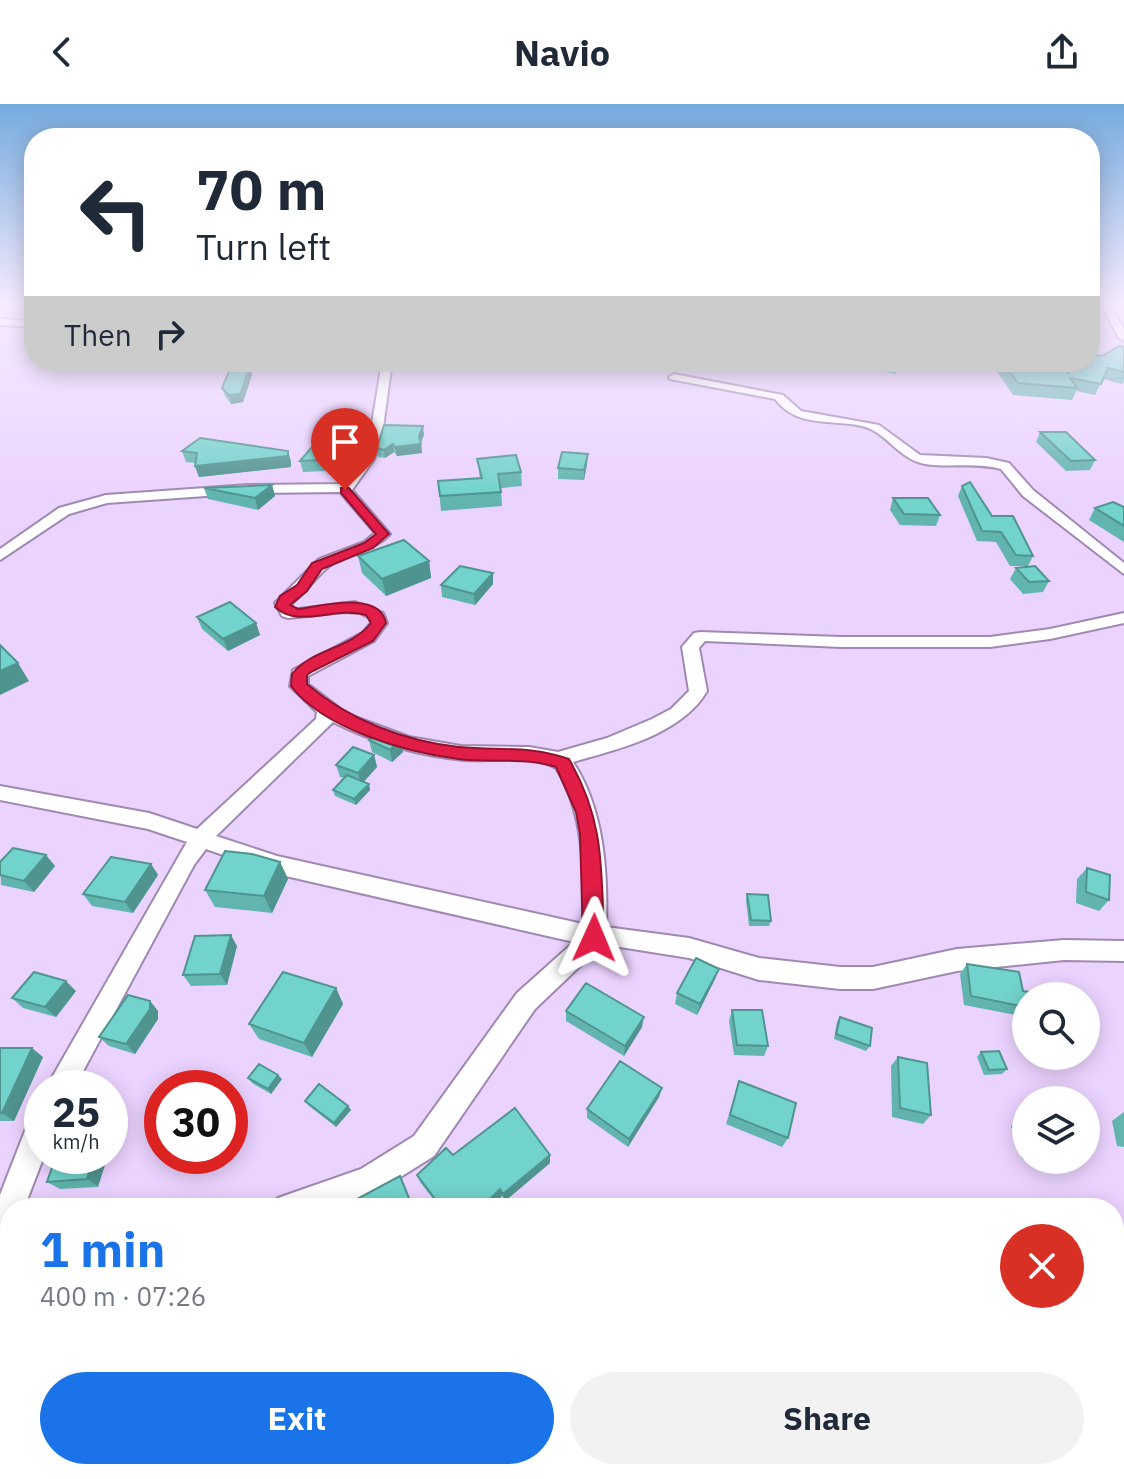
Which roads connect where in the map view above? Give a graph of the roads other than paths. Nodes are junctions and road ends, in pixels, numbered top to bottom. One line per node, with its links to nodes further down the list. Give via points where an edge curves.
1 (386, 372): 3 (street, via 375,442)
2 (674, 377): 5 (street, via 777,396 792,412 872,426 901,451 921,459 1005,466 1028,493)
3 (346, 488): 4 (street, via 106,499 64,511); 7 (street, via 354,505 383,534 324,562 283,603 288,613 349,606 377,616 379,623 368,637 299,674 299,686)
4 (0, 556)
5 (1124, 570)
6 (1124, 618): 8 (street, via 990,642 700,637 690,647 698,691 688,707 606,745)
7 (327, 710): 8 (street, via 355,725 459,753); 10 (street, via 324,722)
8 (558, 759): 11 (street, via 568,769 585,812)
9 (0, 793): 10 (street, via 149,821)
10 (200, 839): 11 (street, via 277,865); 13 (street)
11 (594, 938): 12 (street, via 643,939 759,969 840,978 873,978 957,960 1064,950); 16 (street, via 526,1001 424,1146 368,1181)
12 (1124, 951)
13 (69, 1070)
14 (24, 1170): 15 (street)
15 (13, 1198)
16 (318, 1198)

